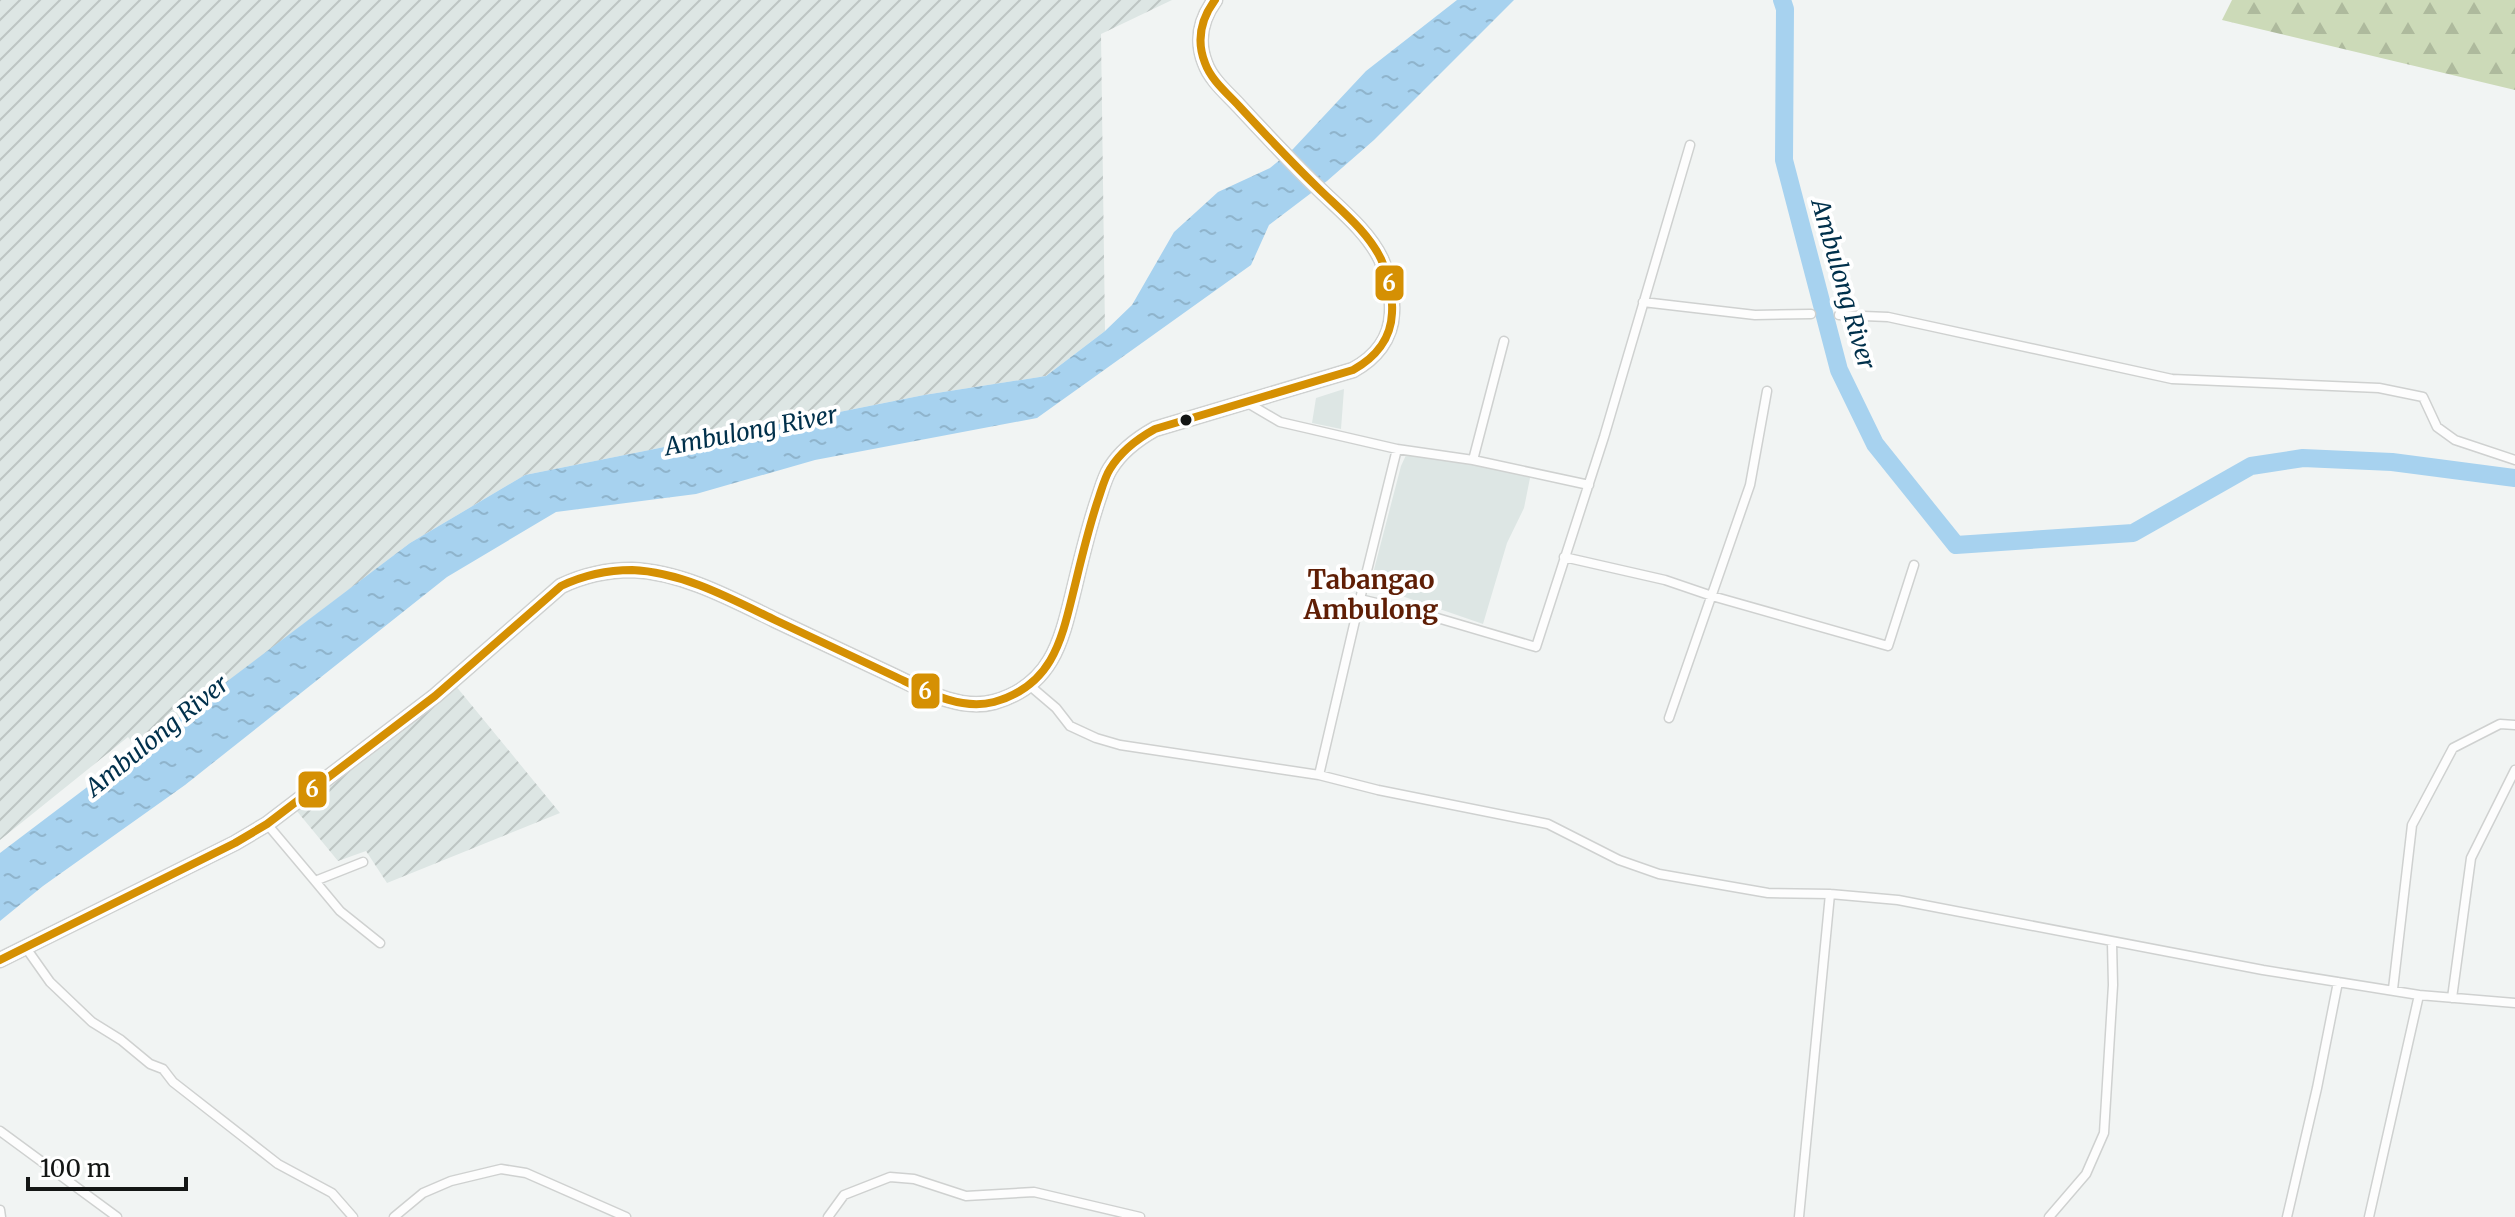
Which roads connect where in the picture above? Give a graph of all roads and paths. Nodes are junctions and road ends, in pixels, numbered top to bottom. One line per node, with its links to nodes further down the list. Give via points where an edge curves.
1 (1215, 0): 8 (main road, via 1200,32 1205,66 1276,147 1362,231 1389,279 1391,322 1376,354 1353,370)
2 (1690, 145): 3 (street)
3 (1643, 302): 4 (street, via 1755,315); 12 (street)
4 (1811, 314)
5 (1839, 315): 11 (street, via 1888,317 2172,379 2379,388 2423,397 2437,427 2455,440)
6 (1504, 341): 10 (street)
7 (1767, 391): 15 (street, via 1750,485)
8 (1246, 402): 9 (street, via 1280,422); 17 (main road, via 1155,429 1138,438 1109,470 1061,642)
9 (1397, 449): 10 (street); 16 (street)
10 (1473, 460): 12 (street)
11 (2515, 460)
12 (1589, 485): 13 (street)
13 (1564, 557): 15 (street); 16 (street, via 1536,647)
14 (1914, 565): 15 (street, via 1888,646)
15 (1712, 596): 18 (street)
16 (1360, 599): 21 (street)
17 (1029, 685): 21 (street, via 1070,726 1108,742); 22 (main road, via 993,702 958,703 683,579 634,570 585,575 561,586 435,696)
18 (1669, 718)
19 (2515, 725): 31 (street, via 2500,724 2453,748 2412,825)
20 (2515, 770): 33 (street, via 2471,858)
21 (1319, 775): 25 (street, via 1548,824 1659,874 1768,893)
22 (267, 824): 24 (street); 28 (main road)
23 (363, 862): 24 (street)
24 (315, 881): 26 (street, via 340,911)
25 (1830, 894): 27 (street, via 1898,900); 44 (street)
26 (380, 943)
27 (2112, 943): 30 (street); 45 (street, via 2104,1133 2086,1174)
28 (26, 948): 29 (main road); 39 (street, via 50,982 92,1022 163,1069 278,1164 332,1193)
29 (0, 960)
30 (2338, 982): 31 (street); 46 (street)
31 (2393, 989): 32 (street)
32 (2419, 995): 33 (street); 47 (street)
33 (2452, 998): 34 (street)
34 (2515, 1003)
35 (0, 1131): 38 (street)
36 (0, 1210): 37 (street)
37 (1, 1217)
38 (117, 1217)
39 (353, 1217)
40 (394, 1217): 41 (street, via 423,1193 501,1169 526,1173)
41 (626, 1217)
42 (828, 1217): 43 (street, via 844,1195 890,1177 966,1196 1034,1192)
43 (1140, 1217)
44 (1799, 1217)
45 (2049, 1217)
46 (2287, 1217)
47 (2369, 1217)

